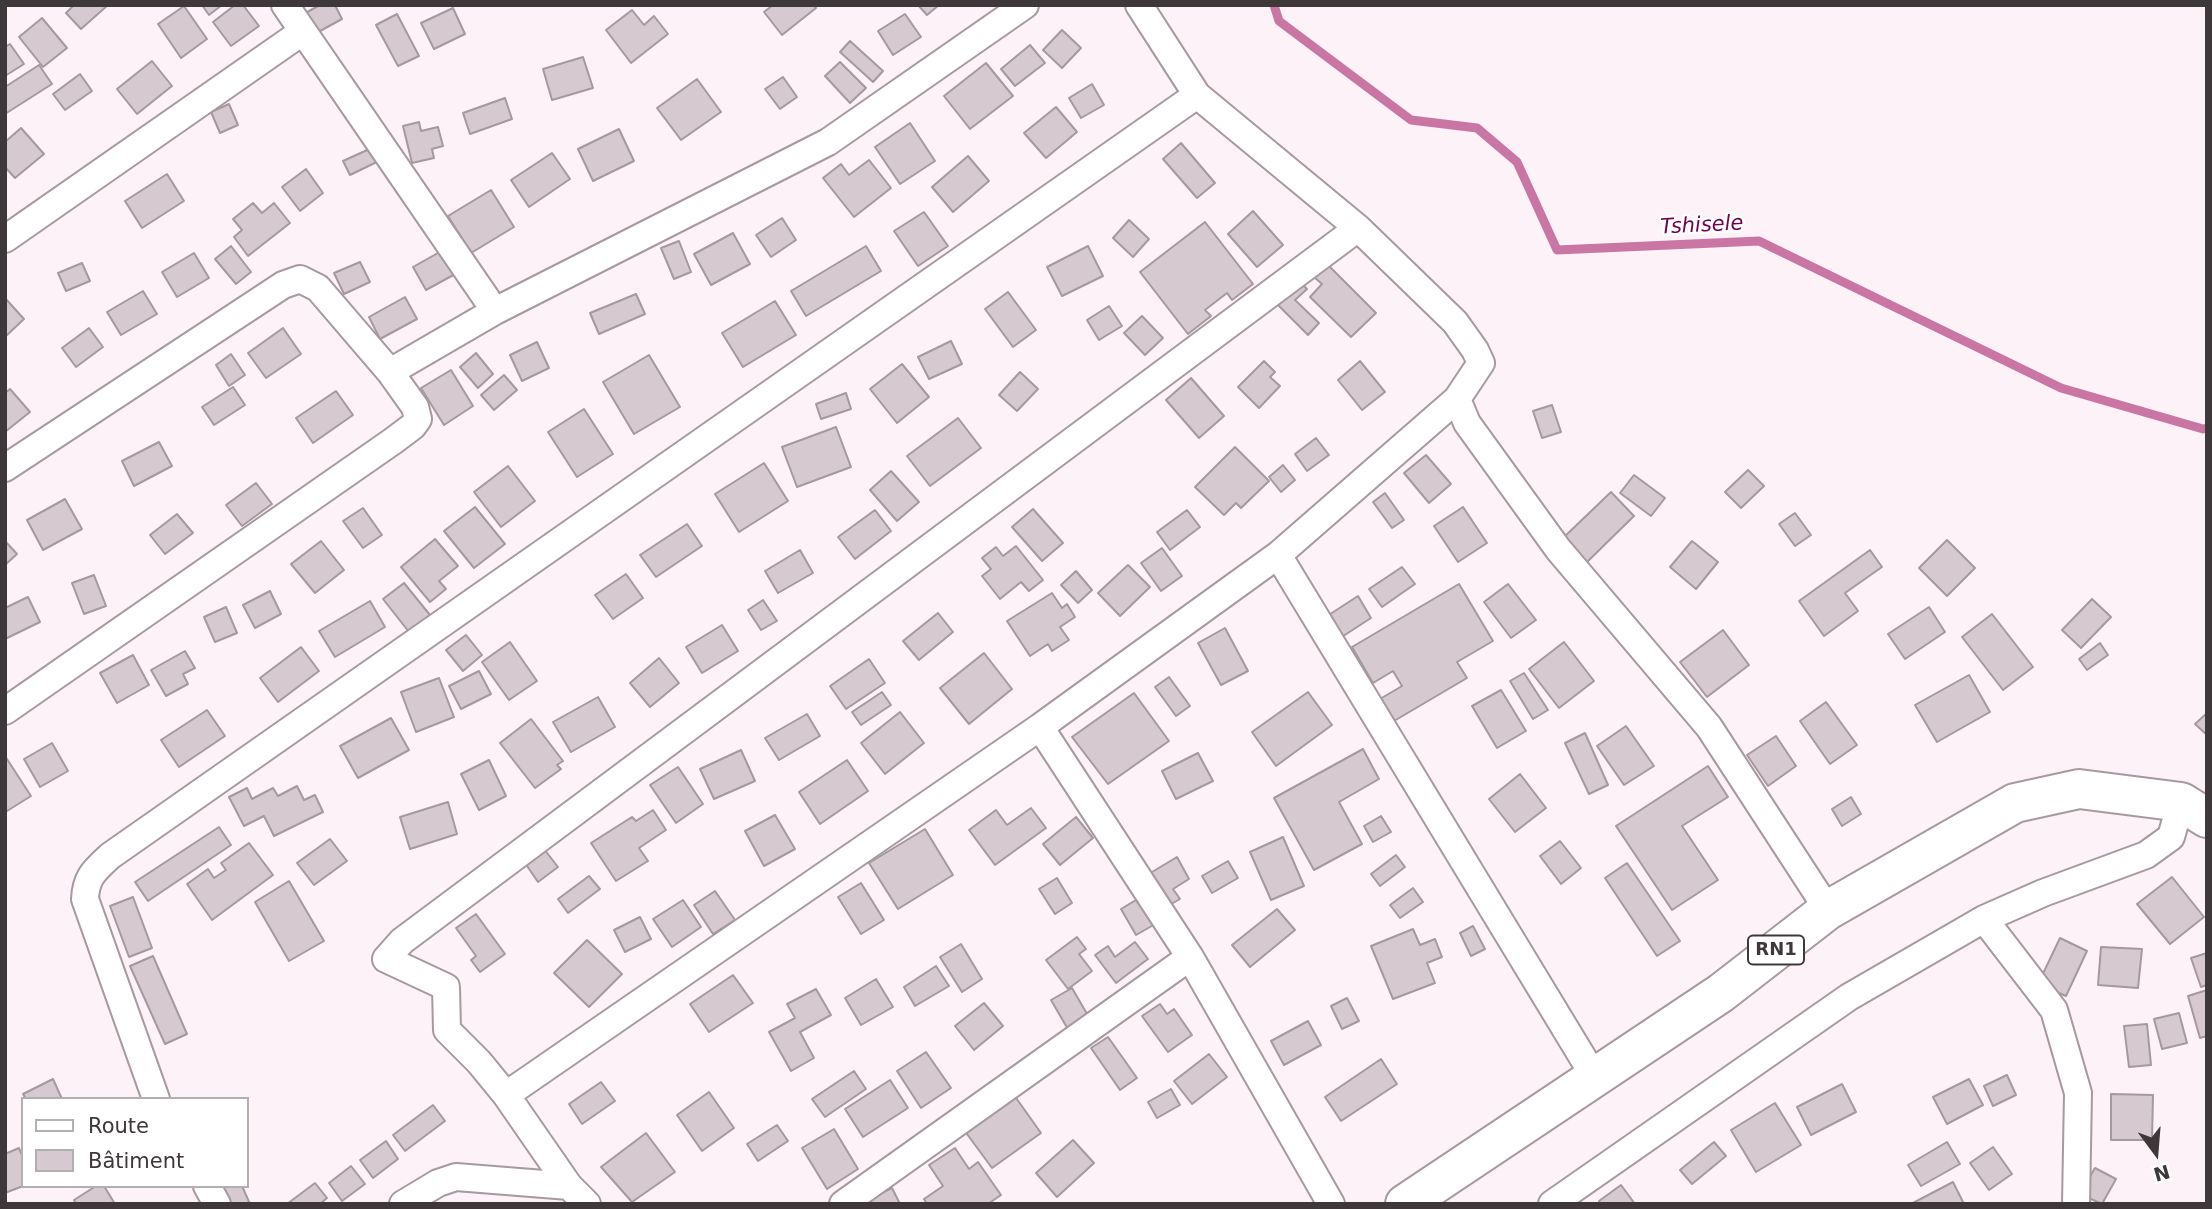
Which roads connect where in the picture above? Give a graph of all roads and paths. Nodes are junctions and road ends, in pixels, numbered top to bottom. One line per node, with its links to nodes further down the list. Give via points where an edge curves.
1 (285, 5): 4 (street)
2 (1025, 5): 8 (street, via 828,142)
3 (1139, 5): 5 (street)
4 (302, 32): 7 (street); 8 (street)
5 (1197, 95): 6 (street); 21 (street, via 94,871 86,883 85,900)
6 (1358, 228): 10 (street, via 1455,322 1475,350 1481,363); 20 (street, via 402,941 386,959 446,987 447,1030)
7 (5, 239)
8 (495, 311): 9 (street)
9 (390, 372): 11 (street, via 318,288 300,279 283,285); 13 (street, via 415,407 418,419 413,426)
10 (1457, 399): 12 (street); 16 (street, via 1467,423 1558,549 1709,727)
11 (5, 468)
12 (1279, 555): 14 (street); 19 (street)
13 (5, 711)
14 (1040, 727): 18 (street); 20 (street)
15 (2194, 810): 16 (highway, RN1, via 2079,789 2015,803); 17 (street, via 2171,837 2146,855)
16 (1828, 910): 19 (highway, RN1, via 1721,993)
17 (1984, 919): 29 (street, via 1849,997); 30 (street, via 2054,1010 2078,1093)
18 (1190, 957): 26 (street); 27 (street)
19 (1594, 1076): 28 (highway, RN1)
20 (506, 1095): 23 (street)
21 (155, 1097)
22 (208, 1188): 24 (street)
23 (578, 1195): 25 (street, via 456,1177)
24 (217, 1204)
25 (403, 1204)
26 (843, 1204)
27 (1331, 1204)
28 (1405, 1204)
29 (1552, 1204)
30 (2076, 1204)

